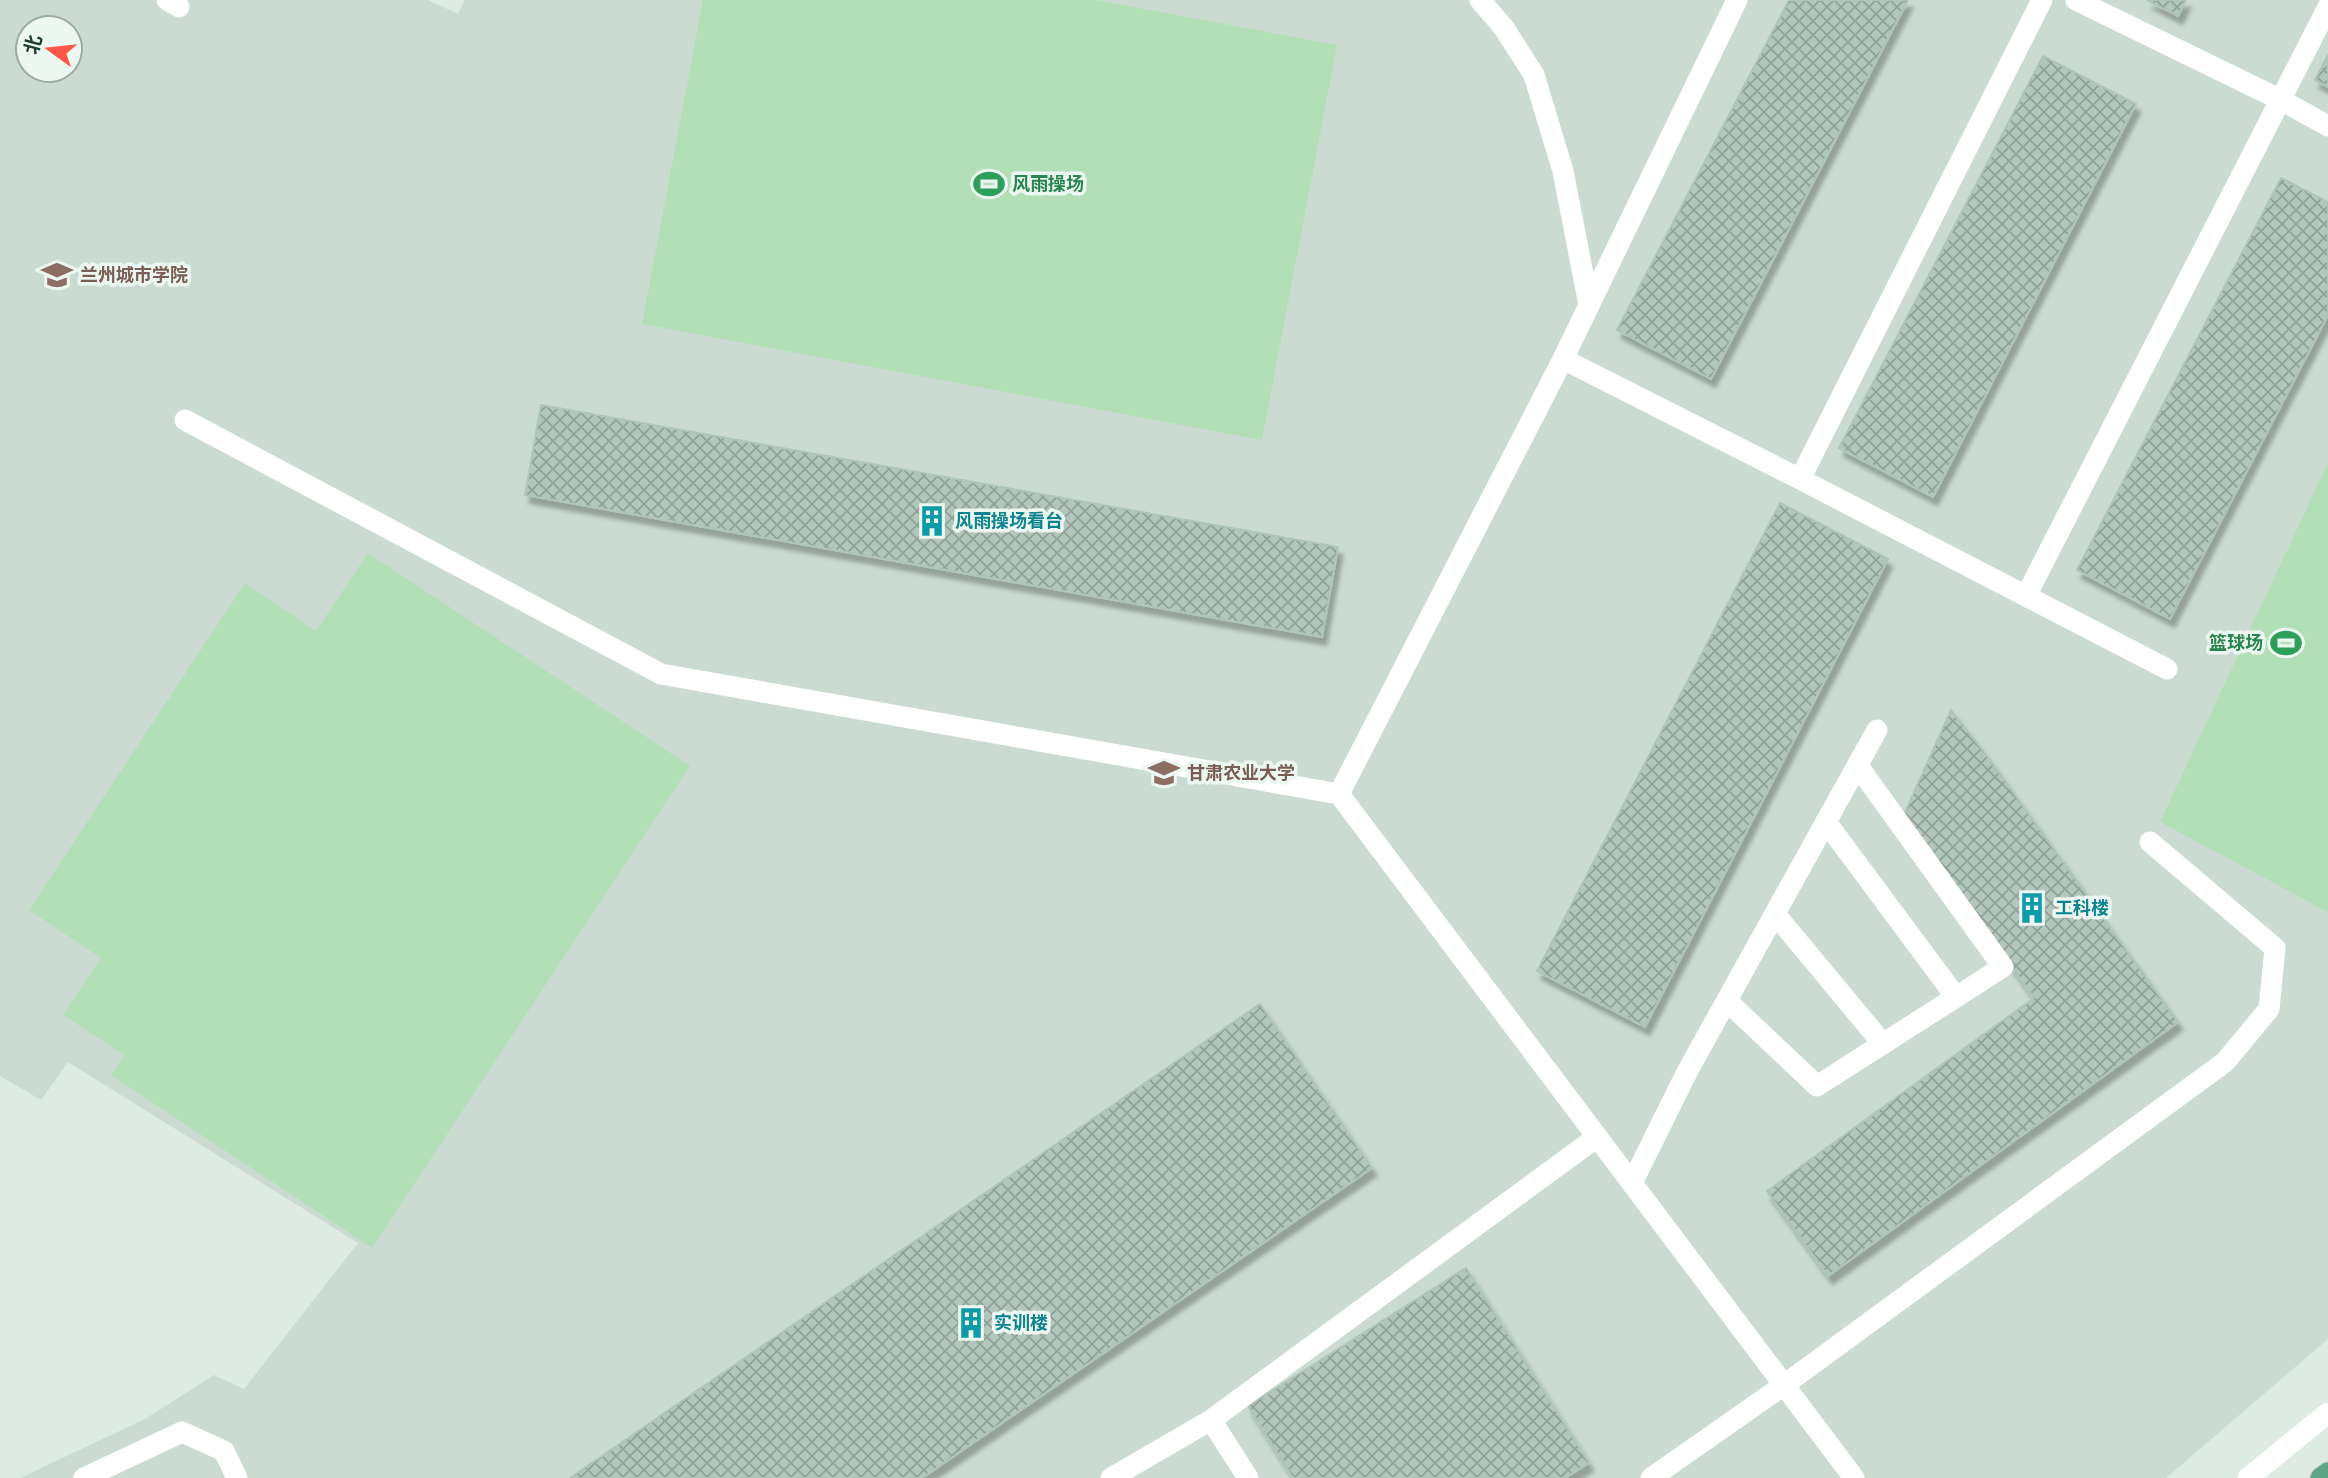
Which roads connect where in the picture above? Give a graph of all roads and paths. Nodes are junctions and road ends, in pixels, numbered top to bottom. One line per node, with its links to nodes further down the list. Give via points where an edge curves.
1 (1480, 0): 8 (lane, via 1534,75 1563,171)
2 (1737, 0): 8 (lane)
3 (2042, 0): 11 (lane)
4 (2076, 0): 6 (lane)
5 (2328, 7): 6 (lane)
6 (2281, 100): 7 (lane); 12 (lane)
7 (2328, 126)
8 (1589, 304): 9 (lane)
9 (1563, 359): 11 (lane); 16 (lane)
10 (185, 420): 16 (lane, via 661,674)
11 (1800, 479): 12 (lane)
12 (2026, 596): 13 (lane)
13 (2167, 669)
14 (1877, 730): 15 (lane)
15 (1858, 765): 17 (lane); 20 (lane, via 2003,967)
16 (1339, 794): 23 (lane)
17 (1826, 822): 19 (lane); 20 (lane)
18 (2150, 842): 25 (lane, via 2276,948 2269,1009 2225,1062)
19 (1775, 914): 21 (lane); 22 (lane)
20 (1956, 997): 22 (lane)
21 (1727, 1001): 22 (lane, via 1817,1086); 24 (lane)
22 (1883, 1044)
23 (1597, 1137): 24 (lane); 27 (lane)
24 (1632, 1183): 25 (lane)
25 (1784, 1385): 33 (lane); 34 (lane)
26 (2328, 1413): 35 (lane)
27 (1211, 1420): 31 (lane); 32 (lane)
28 (2328, 1473): 36 (main road)
29 (84, 1478): 30 (lane, via 182,1432 224,1451)
30 (237, 1478)
31 (1111, 1478)
32 (1248, 1478)
33 (1651, 1478)
34 (1854, 1478)
35 (2248, 1478)
36 (2321, 1478)

